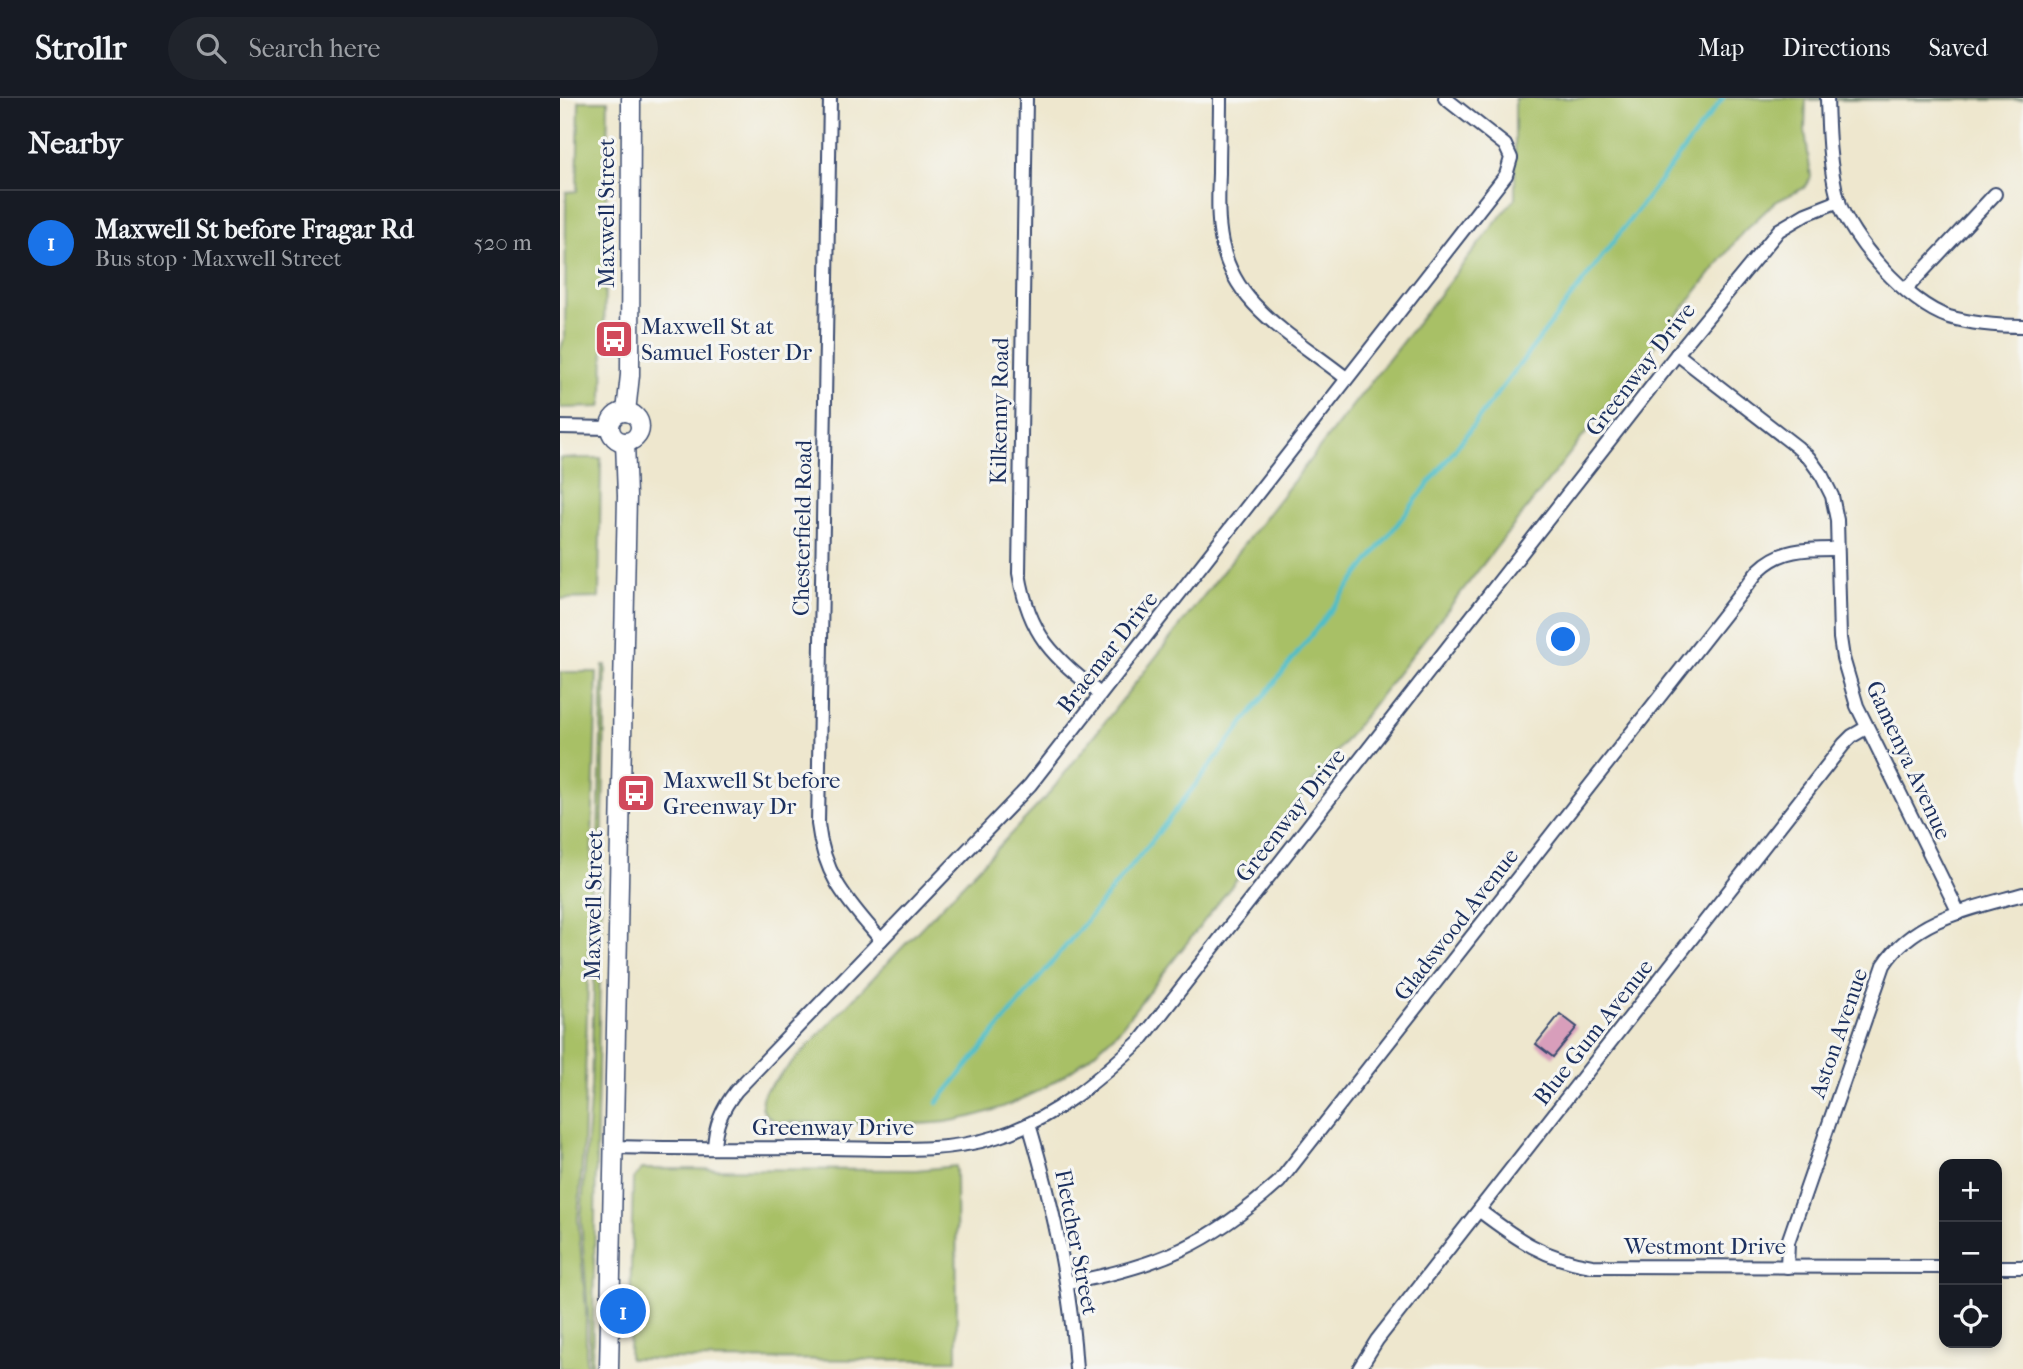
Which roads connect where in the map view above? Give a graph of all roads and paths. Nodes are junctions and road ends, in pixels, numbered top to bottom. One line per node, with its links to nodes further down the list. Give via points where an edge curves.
1 (631, 98): 13 (main road, Maxwell Street, via 630,375)
2 (830, 98): 22 (street, Chesterfield Road, via 818,824 822,851 836,886)
3 (1026, 98): 18 (street, Kilkenny Road, via 1019,573 1043,641 1059,661)
4 (1220, 98): 12 (street, via 1217,222 1224,256 1241,288 1264,314)
5 (1445, 98): 12 (street, Braemar Drive, via 1505,145 1511,158 1506,175)
6 (1827, 98): 8 (street, via 1829,155)
7 (1995, 194): 9 (street)
8 (1839, 201): 9 (street, via 1864,247); 11 (street, Greenway Drive, via 1779,230)
9 (1906, 289): 10 (street, via 1949,317)
10 (2023, 326)
11 (1677, 354): 17 (street, Gamenya Avenue, via 1810,458 1832,496); 23 (street, Greenway Drive, via 1141,1040 1090,1085)
12 (1346, 377): 18 (street, Braemar Drive)
13 (625, 412): 15 (main road, via 613,418); 16 (main road, Maxwell Street, via 635,416 639,425 635,439)
14 (560, 427): 15 (street)
15 (610, 428): 16 (main road, via 613,436)
16 (625, 442): 24 (main road, Maxwell Street)
17 (1837, 549): 19 (street, Gamenya Avenue, via 1843,657); 31 (street, Gladswood Avenue, via 1788,552 1759,570 1279,1182 1246,1212 1184,1250 1127,1270)
18 (1100, 694): 22 (street, Braemar Drive, via 1030,785)
19 (1866, 728): 21 (street, Gamenya Avenue); 26 (street, Blue Gum Avenue, via 1844,744)
20 (2023, 894): 21 (street, Aston Avenue)
21 (1959, 913): 27 (street, Aston Avenue, via 1913,932 1884,965 1788,1242)
22 (881, 940): 25 (street, Braemar Drive, via 731,1097 719,1119)
23 (1029, 1124): 25 (street, Greenway Drive, via 995,1138 938,1148); 31 (street, Fletcher Street, via 1057,1223)
24 (613, 1147): 25 (street, Greenway Drive); 32 (main road, Maxwell Street)
25 (714, 1148)
26 (1480, 1211): 27 (street, Westmont Drive, via 1536,1250 1578,1264); 34 (street, Blue Gum Avenue)
27 (1787, 1268): 28 (street, Westmont Drive)
28 (1939, 1268)
29 (2002, 1268): 30 (street)
30 (2023, 1268)
31 (1068, 1283): 33 (street, Fletcher Street)
32 (609, 1369)
33 (1076, 1369)
34 (1359, 1369)

